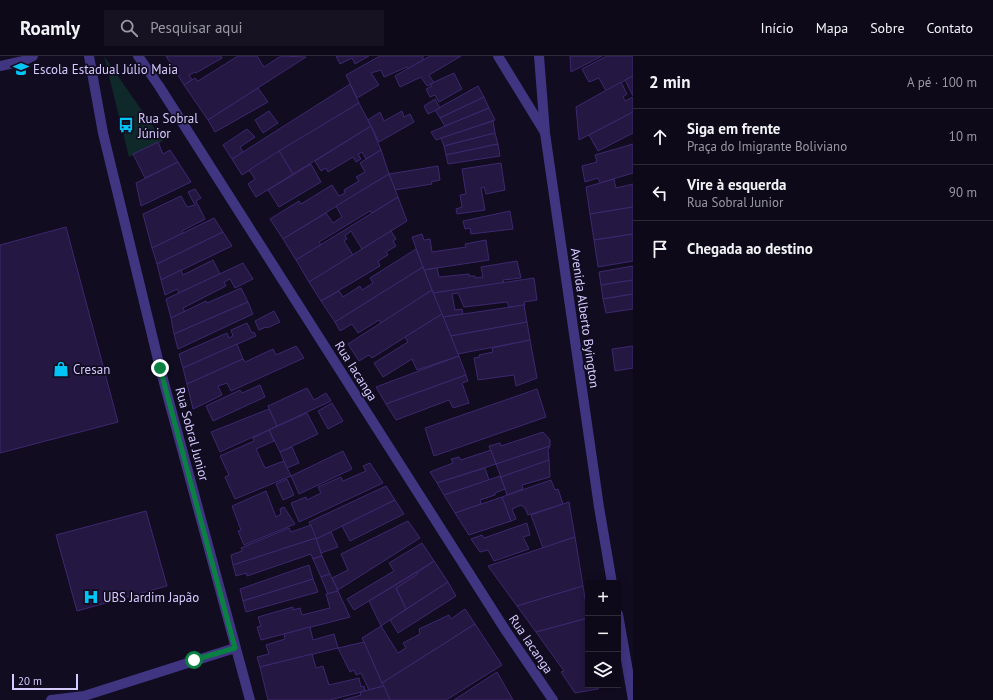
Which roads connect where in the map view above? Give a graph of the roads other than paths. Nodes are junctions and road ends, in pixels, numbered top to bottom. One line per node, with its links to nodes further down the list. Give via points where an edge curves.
1 (33, 56): 6 (street)
2 (89, 56): 10 (street, Rua Sobral Junior, via 103,133 160,368)
3 (138, 56): 14 (street, Rua Iacanga, via 506,631)
4 (498, 56): 7 (street)
5 (539, 56): 7 (street, Avenida Alberto Byington)
6 (0, 66)
7 (545, 133): 8 (street, Avenida Alberto Byington)
8 (611, 580)
9 (618, 616): 15 (street)
10 (235, 648): 11 (street); 13 (street, Rua Sobral Junior)
11 (84, 698): 12 (street)
12 (50, 700)
13 (250, 700)
14 (553, 700)
15 (633, 700)

